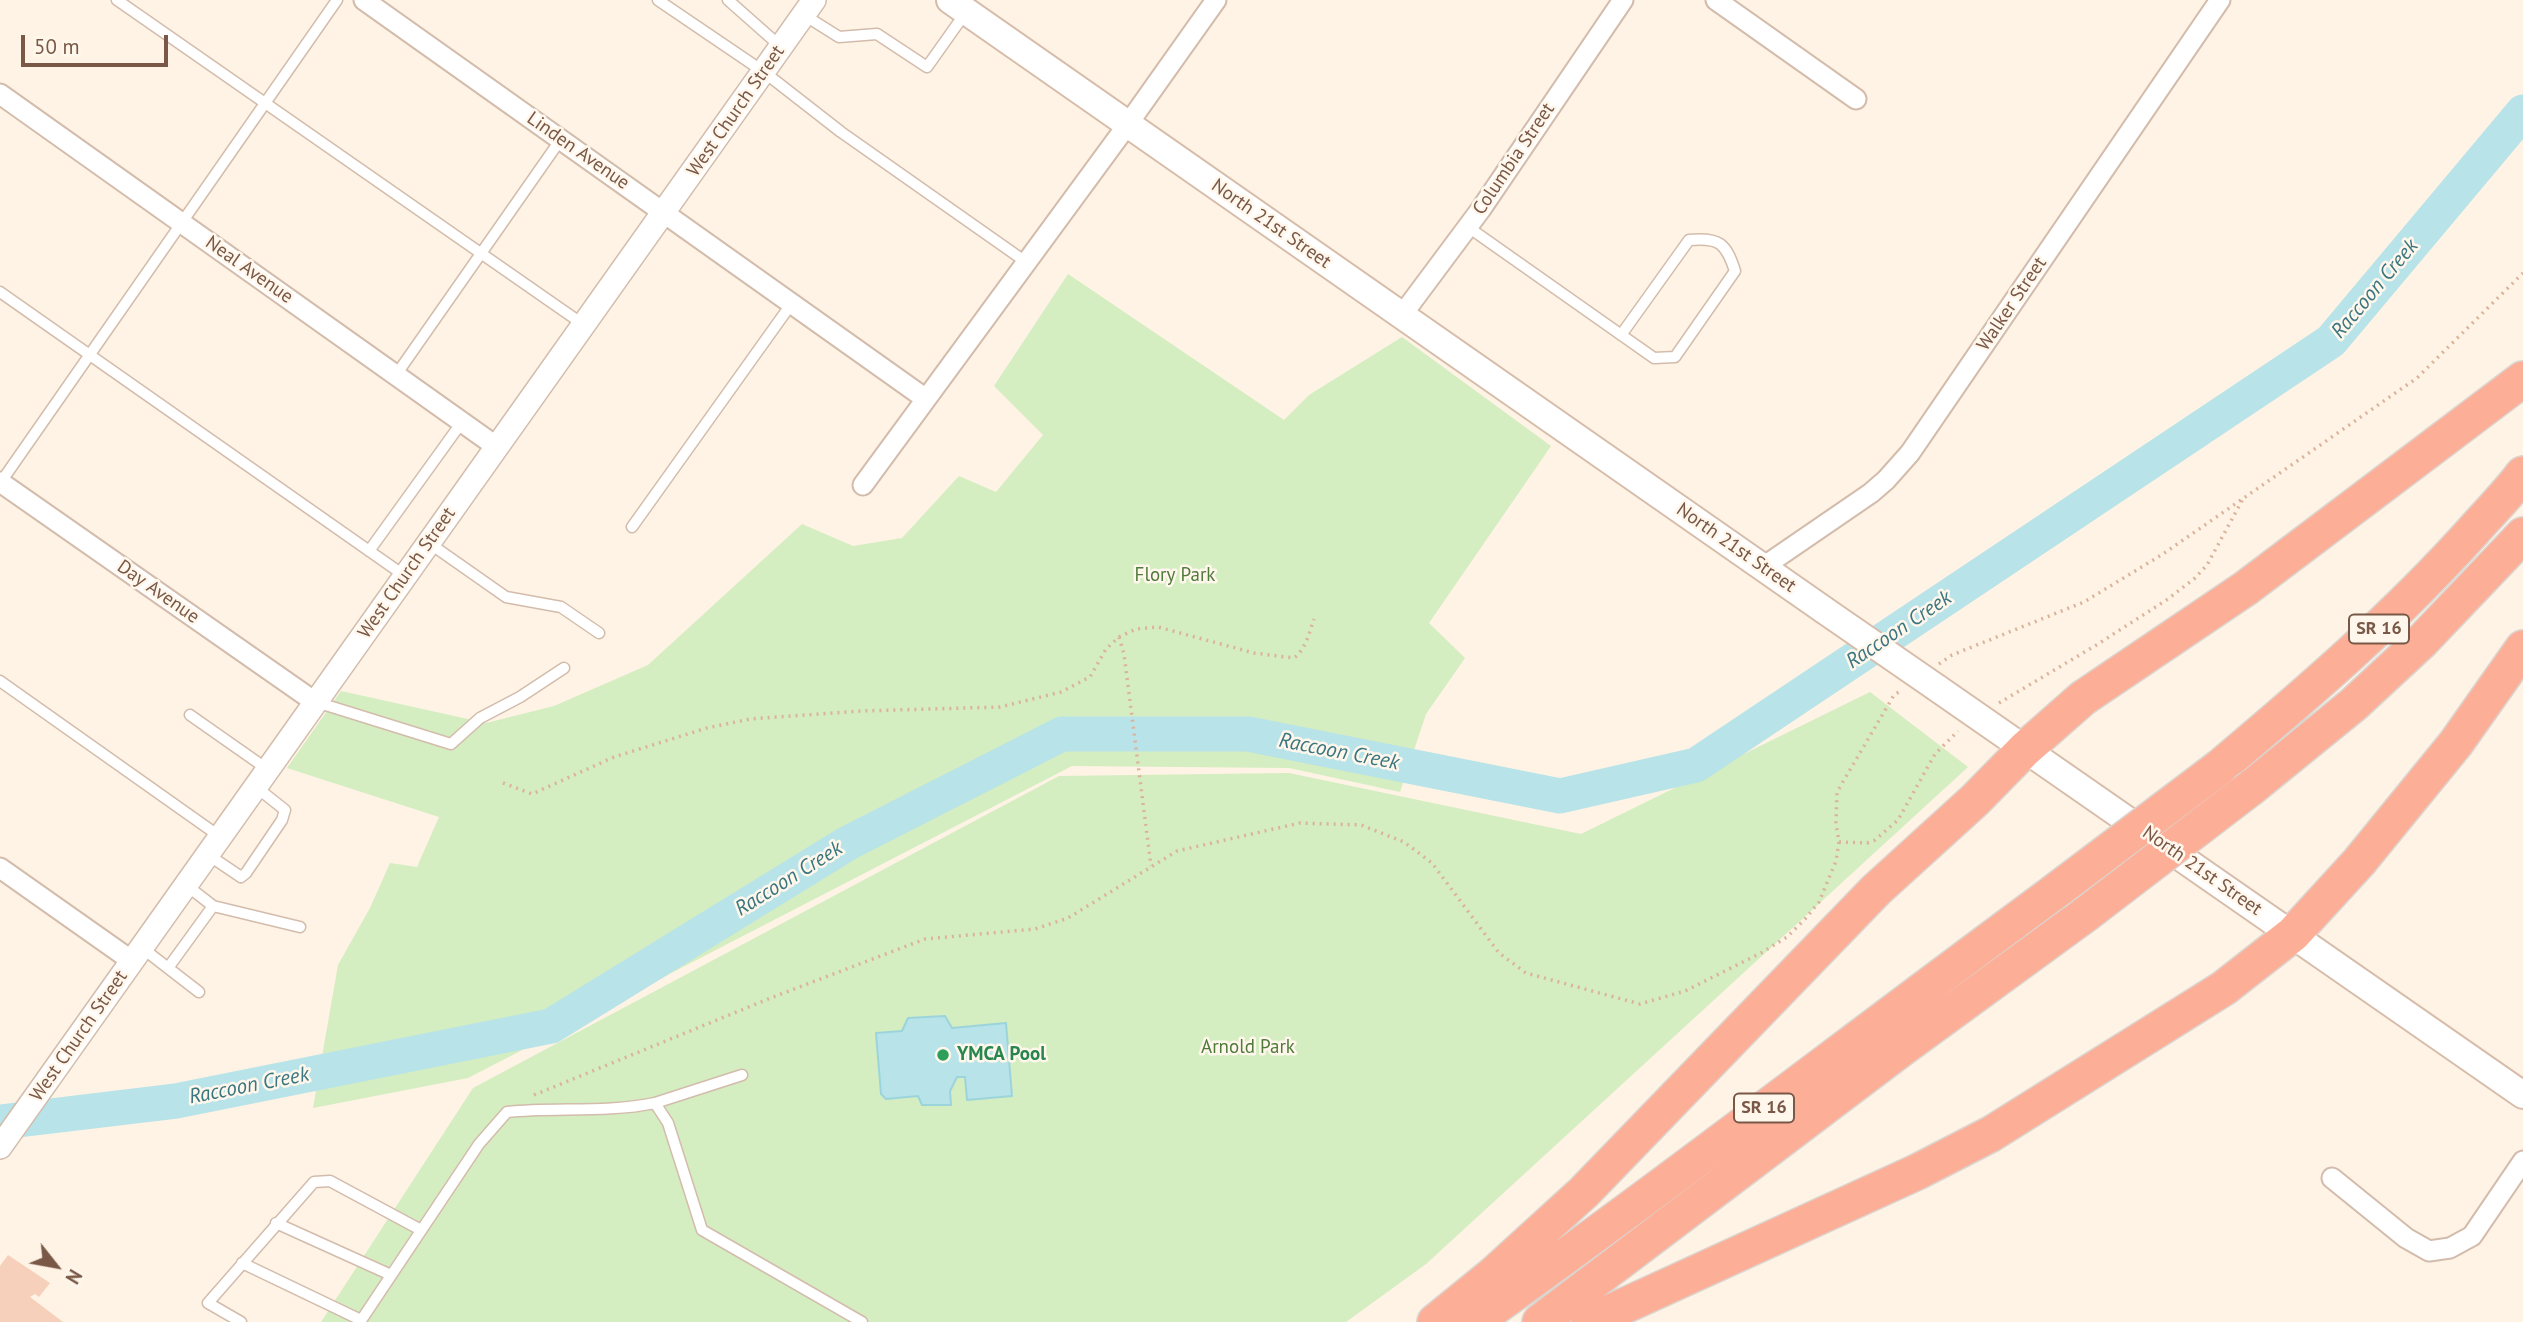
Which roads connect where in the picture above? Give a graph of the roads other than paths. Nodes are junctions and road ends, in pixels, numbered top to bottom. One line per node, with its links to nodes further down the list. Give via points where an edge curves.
1 (117, 0): 16 (lane)
2 (337, 0): 16 (lane)
3 (364, 0): 18 (street, Linden Avenue)
4 (659, 0): 13 (lane)
5 (728, 0): 12 (lane)
6 (1216, 0): 17 (street)
7 (1623, 0): 21 (street, Columbia Street)
8 (1716, 0): 15 (street)
9 (2220, 0): 42 (street, Walker Street, via 1910,453 1871,493)
10 (958, 6): 11 (lane, via 927,67 877,34 839,37); 17 (main road, North 21st Street)
11 (809, 7): 12 (street, West Church Street)
12 (781, 47): 13 (street, West Church Street)
13 (764, 72): 19 (street, West Church Street); 23 (lane)
14 (0, 94): 20 (street, Neal Avenue)
15 (1856, 99)
16 (265, 103): 20 (lane); 22 (lane)
17 (1128, 124): 23 (street); 26 (main road, North 21st Street)
18 (561, 139): 19 (street, Linden Avenue); 22 (lane)
19 (664, 212): 25 (street, Linden Avenue); 27 (street, West Church Street)
20 (182, 223): 29 (lane); 30 (street, Neal Avenue)
21 (1468, 227): 26 (street, Columbia Street); 28 (lane)
22 (481, 253): 27 (lane); 30 (lane)
23 (1026, 262): 32 (street)
24 (0, 292): 29 (lane)
25 (793, 303): 32 (street, Linden Avenue); 38 (lane)
26 (1402, 315): 42 (main road, North 21st Street)
27 (584, 325): 34 (street, West Church Street)
28 (1621, 335): 28 (lane, via 1654,358 1675,357 1735,271 1728,250 1711,238 1689,240)
29 (90, 355): 36 (lane); 41 (lane)
30 (396, 375): 33 (street, Neal Avenue)
31 (2523, 379): 50 (highway, via 2246,588 2083,698)
32 (926, 399): 37 (street)
33 (462, 422): 34 (street, Neal Avenue); 41 (lane)
34 (497, 447): 40 (street, West Church Street)
35 (2523, 474): 75 (highway, SR 16, bridge, via 2386,622 2220,767)
36 (0, 482): 48 (street, Day Avenue)
37 (863, 485)
38 (632, 527)
39 (2523, 535): 76 (highway, SR 16, bridge, via 2422,641 2252,787)
40 (429, 542): 43 (street, West Church Street); 44 (lane, via 506,597 561,607)
41 (369, 551): 43 (lane)
42 (1763, 567): 50 (main road, North 21st Street, bridge, via 1935,678 1975,715)
43 (405, 576): 48 (street, West Church Street)
44 (599, 633)
45 (2523, 648): 57 (highway, via 2456,743)
46 (564, 668): 48 (lane, via 480,718 451,744)
47 (0, 681): 52 (lane)
48 (315, 702): 51 (street, West Church Street)
49 (190, 715): 51 (lane)
50 (2025, 749): 57 (main road, North 21st Street); 74 (highway, via 1876,890 1584,1192)
51 (261, 778): 52 (street, West Church Street); 52 (lane, via 285,810 246,873 236,874)
52 (214, 846): 54 (street, West Church Street)
53 (0, 868): 58 (street)
54 (186, 885): 55 (lane); 58 (street, West Church Street)
55 (213, 906): 56 (lane); 59 (lane)
56 (300, 927)
57 (2293, 934): 62 (main road, North 21st Street); 77 (highway, via 2224,988 1991,1134)
58 (136, 954): 59 (lane); 64 (street, West Church Street)
59 (168, 968): 60 (lane)
60 (199, 992)
61 (742, 1075): 63 (lane)
62 (2523, 1095)
63 (655, 1103): 68 (lane, via 507,1112 479,1143); 73 (lane, via 668,1123 702,1230)
64 (0, 1147)
65 (2523, 1161): 66 (street, via 2472,1236 2450,1248 2429,1251)
66 (2332, 1178)
67 (276, 1223): 68 (lane, via 314,1182 330,1181); 69 (lane); 70 (lane)
68 (421, 1230): 70 (lane)
69 (242, 1263): 71 (lane); 72 (lane, via 208,1303)
70 (391, 1275): 71 (lane)
71 (360, 1321)
72 (241, 1322)
73 (862, 1322)
74 (1435, 1322)
75 (1474, 1322)
76 (1540, 1322)
77 (1589, 1322)

